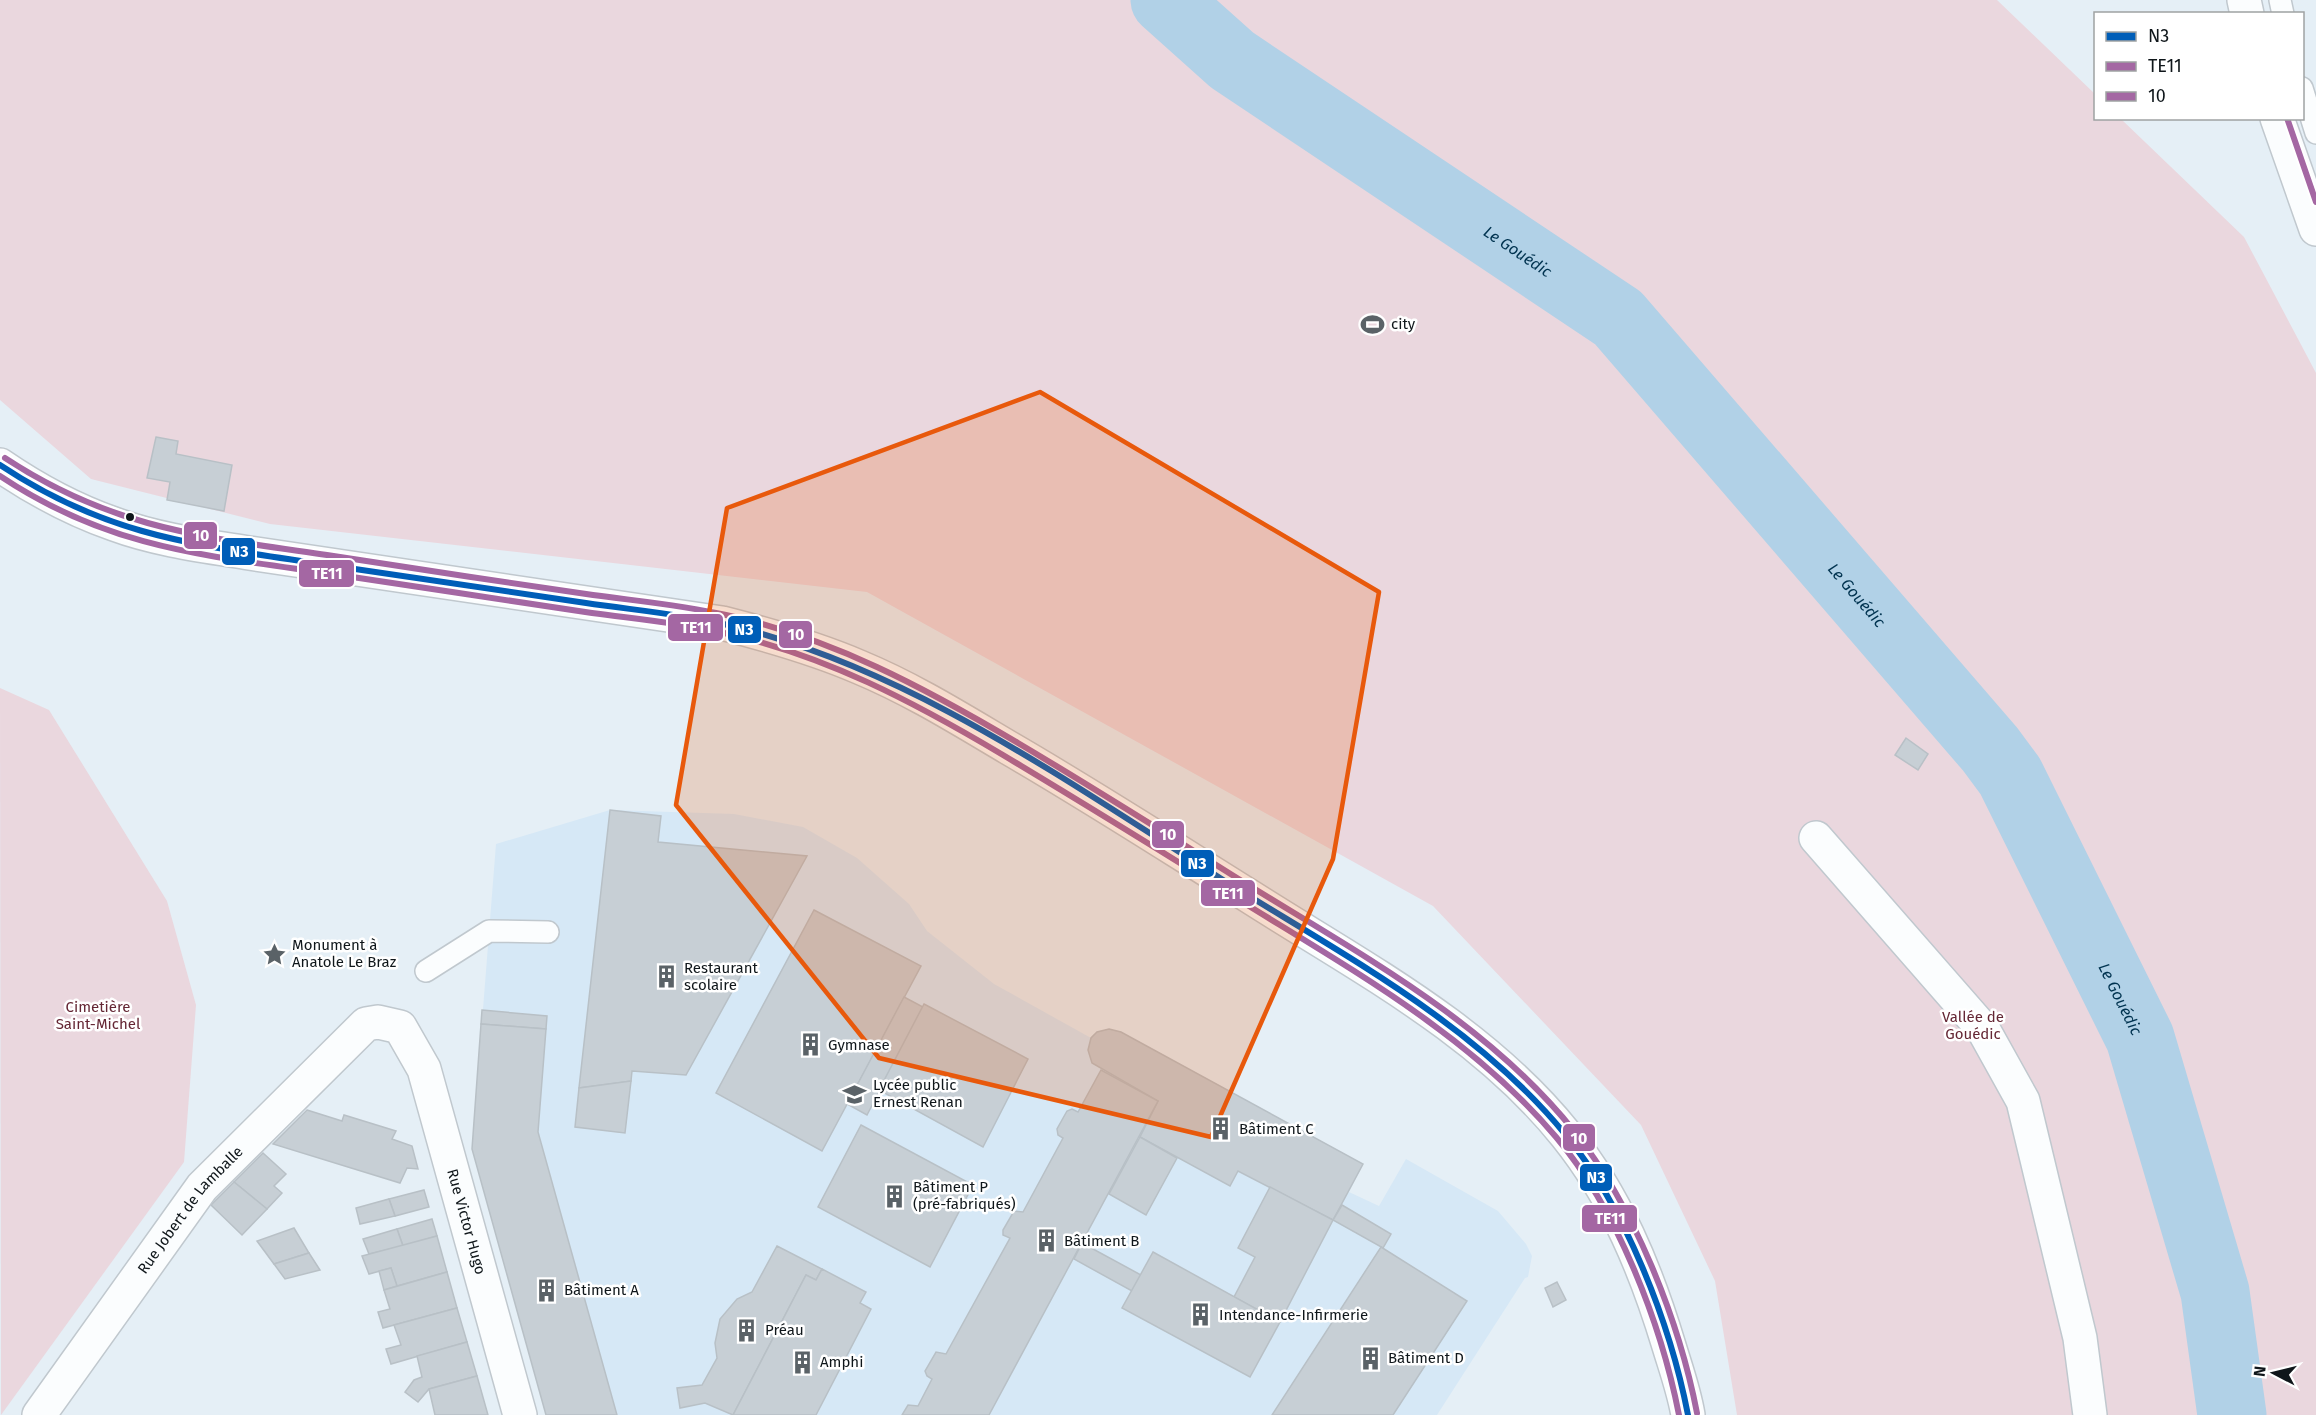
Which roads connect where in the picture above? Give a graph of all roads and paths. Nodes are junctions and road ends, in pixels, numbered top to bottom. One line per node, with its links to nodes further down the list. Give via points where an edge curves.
1 (2304, 94): 3 (lane)
2 (2278, 120): 4 (main road)
3 (2316, 133)
4 (2316, 229)
5 (0, 465): 12 (main road, via 34,488 125,527 249,553 722,623 784,639 861,668 932,702 1346,957 1461,1032 1516,1080 1567,1136 1637,1252)
6 (1816, 838): 13 (main road, via 1983,1029 2023,1101 2080,1338)
7 (548, 932): 8 (lane, via 489,931)
8 (426, 970)
9 (366, 1024): 10 (main road, Rue Jobert de Lamballe, via 202,1188); 11 (main road, Rue Victor Hugo, via 400,1026 424,1069)
10 (39, 1415)
11 (520, 1415)
12 (1688, 1415)
13 (2090, 1415)

